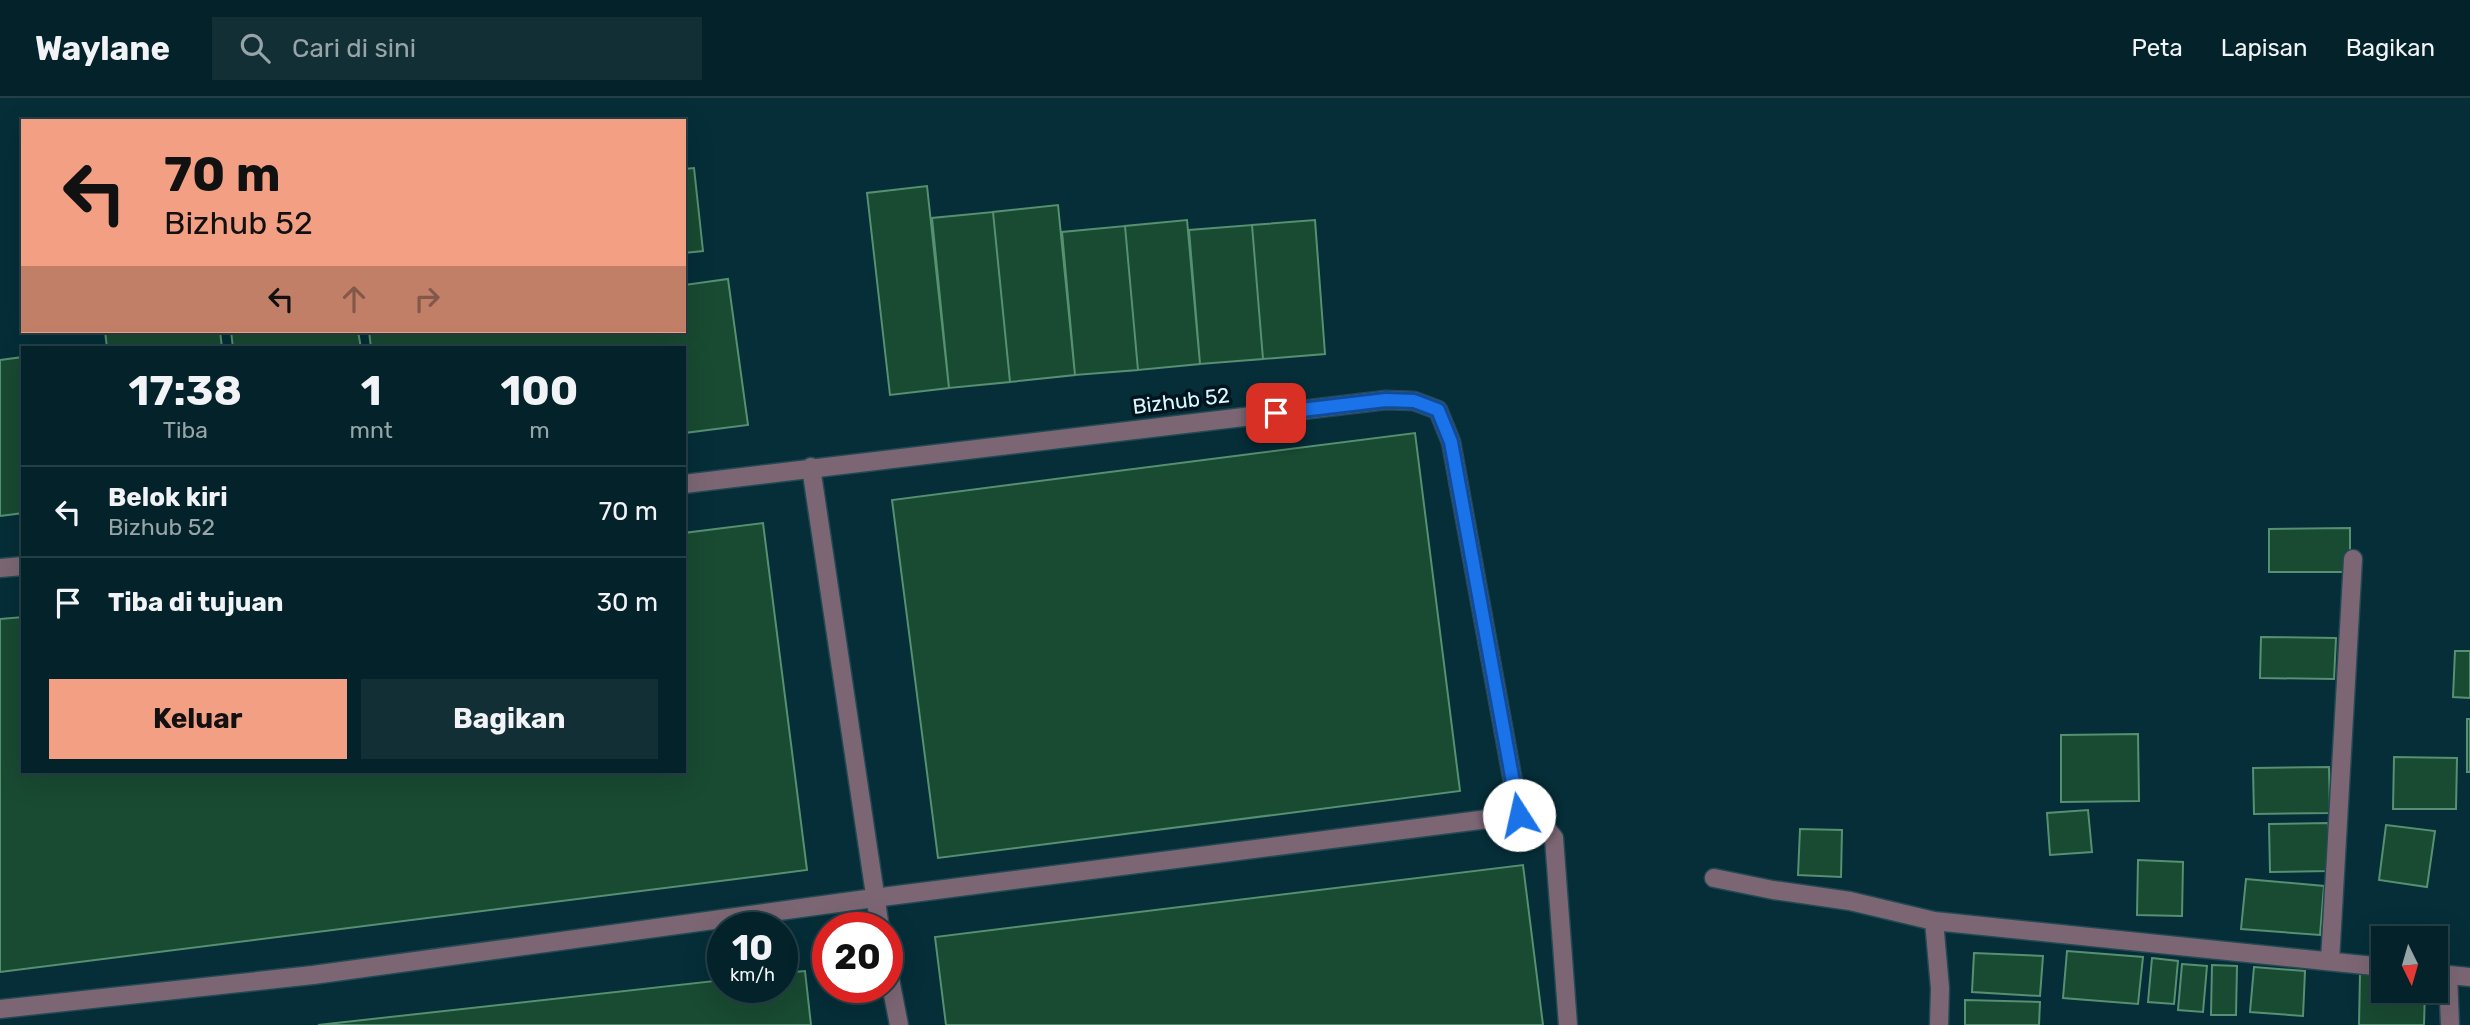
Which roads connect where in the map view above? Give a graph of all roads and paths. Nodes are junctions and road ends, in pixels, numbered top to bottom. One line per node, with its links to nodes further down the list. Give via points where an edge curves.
1 (811, 467): 2 (street, Bizhub 52); 6 (street, Bizhub 52, via 1386,400 1414,401 1438,410 1451,442); 8 (street)
2 (686, 484)
3 (2353, 559): 11 (street)
4 (21, 566): 5 (street)
5 (0, 568)
6 (1519, 815): 8 (street); 19 (street, via 1541,822 1554,838)
7 (1714, 878): 10 (street, via 1850,901)
8 (874, 898): 9 (street); 17 (street, via 313,975)
9 (877, 912)
10 (1934, 921): 11 (street); 20 (street, via 1941,988)
11 (2330, 961): 12 (street)
12 (2371, 966)
13 (2448, 975): 14 (street)
14 (2470, 977)
15 (895, 1003): 18 (street)
16 (2446, 1003): 21 (street)
17 (0, 1009)
18 (899, 1025)
19 (1568, 1025)
20 (1939, 1025)
21 (2449, 1025)

